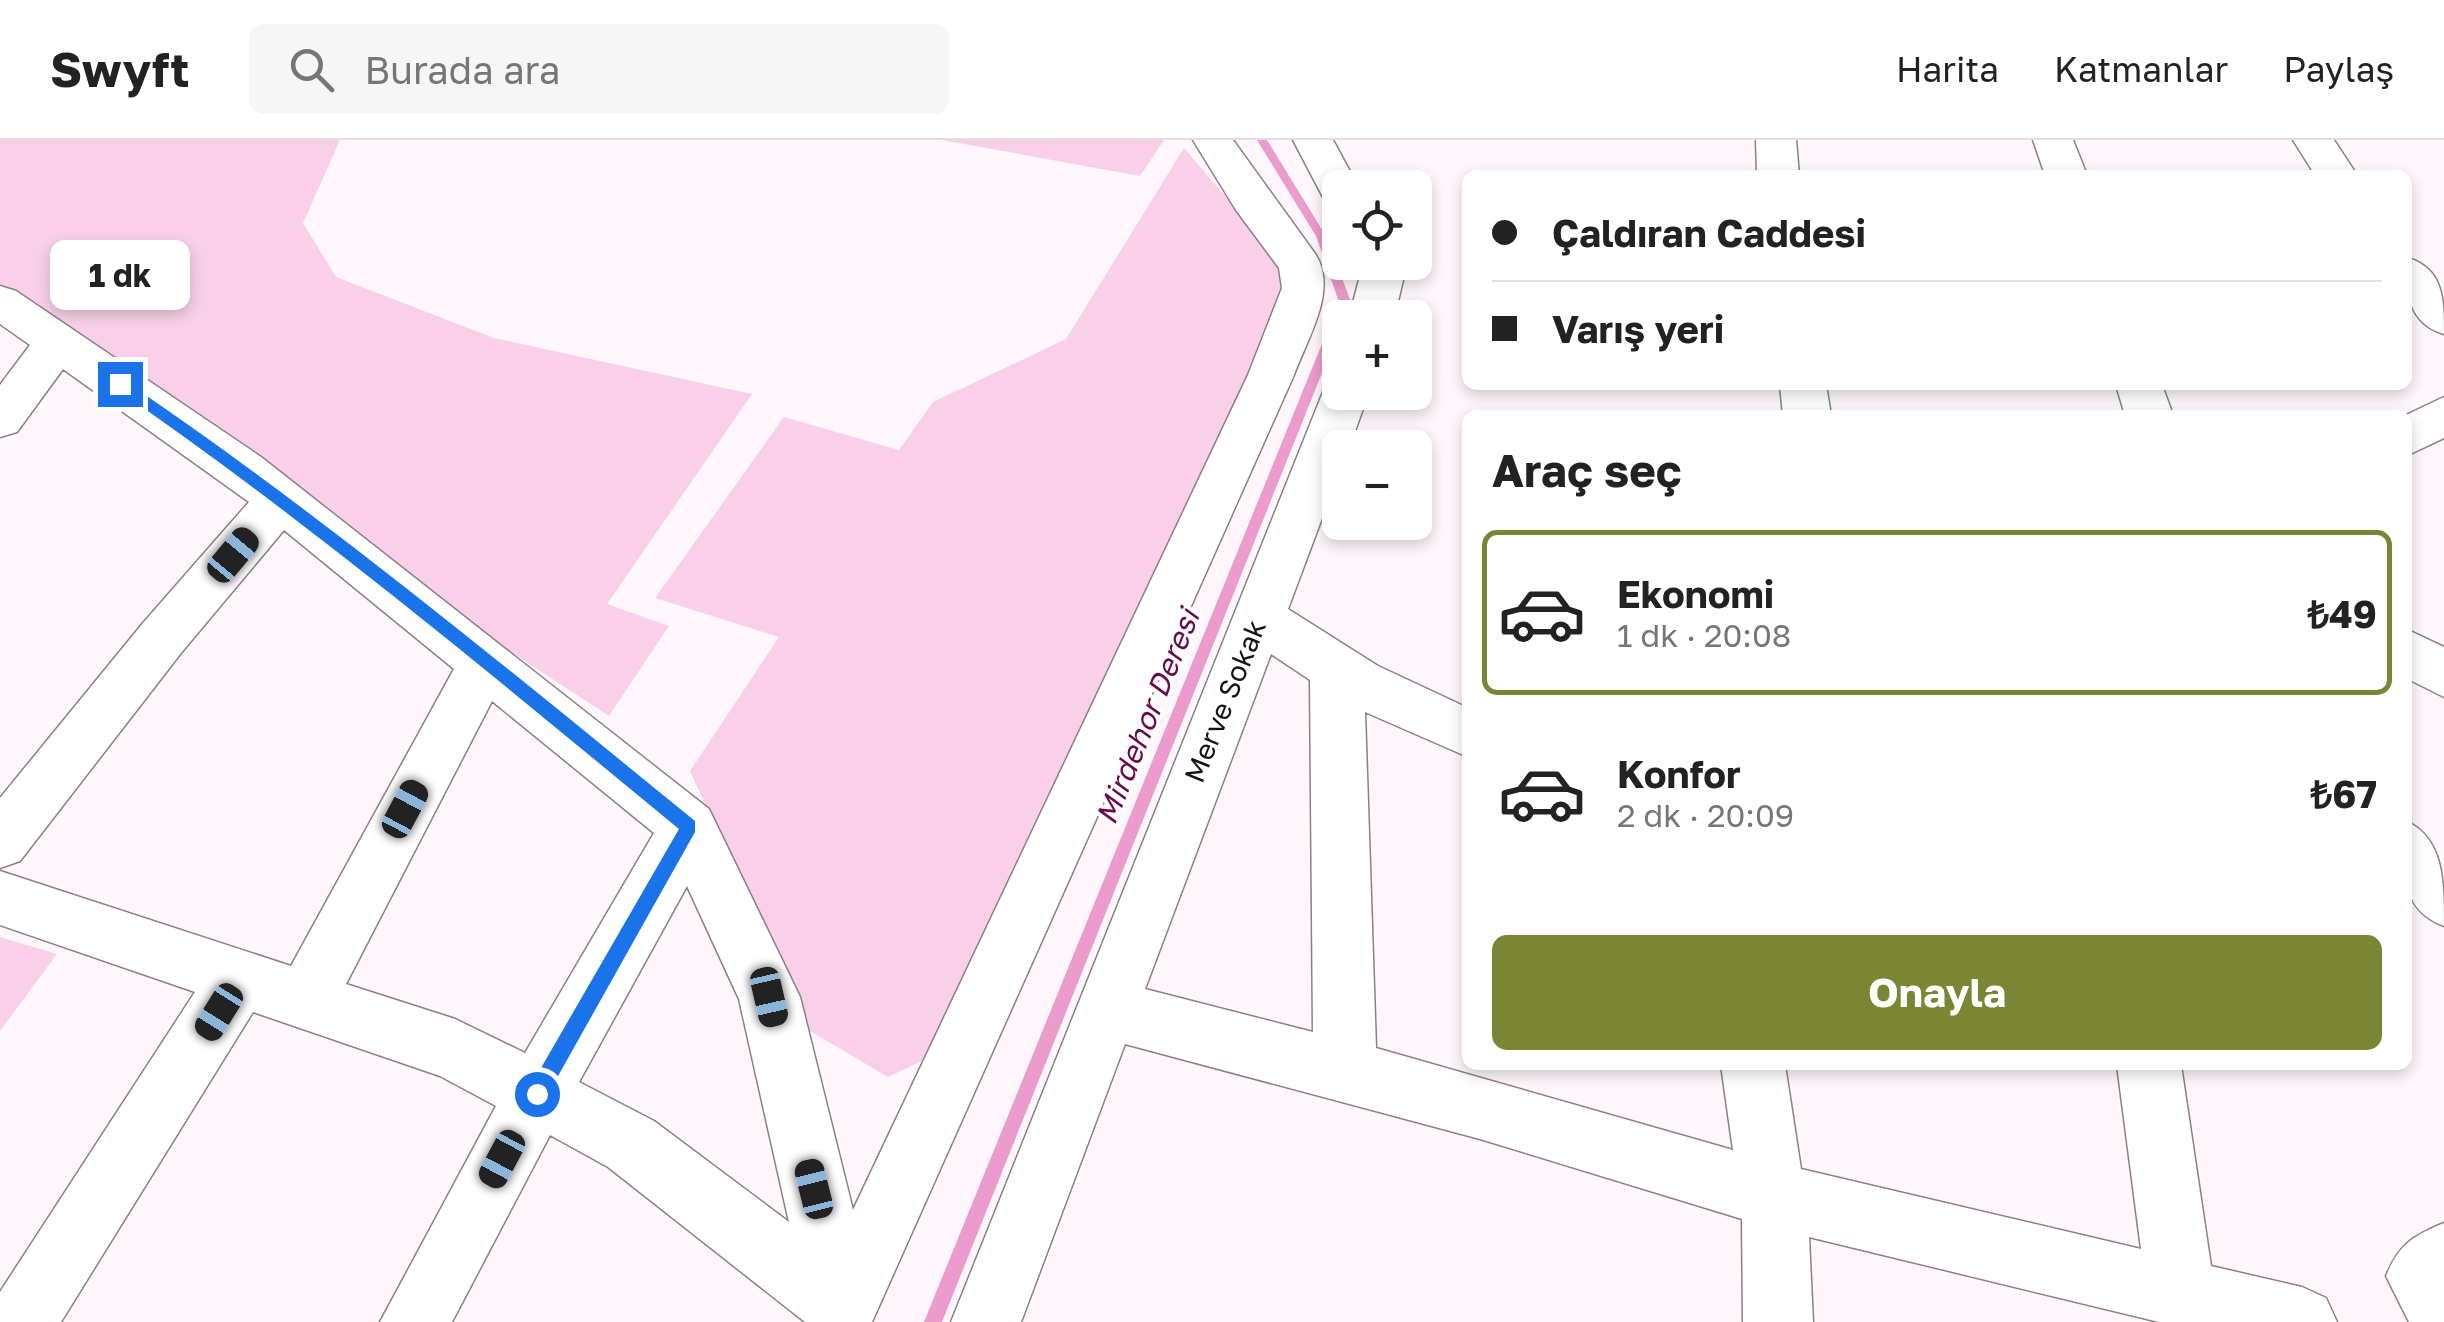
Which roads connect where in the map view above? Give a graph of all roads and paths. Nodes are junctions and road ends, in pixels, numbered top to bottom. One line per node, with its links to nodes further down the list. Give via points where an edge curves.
1 (1312, 140): 6 (street)
2 (1776, 140): 7 (street)
3 (2053, 140): 8 (street)
4 (2313, 140): 9 (street)
5 (1223, 141): 39 (street, via 1251,200 1301,266 1304,288 1271,375)
6 (1328, 170)
7 (1778, 170)
8 (2064, 170)
9 (2333, 170)
10 (2412, 279): 11 (street)
11 (2444, 318)
12 (23, 324): 15 (street); 17 (street)
13 (1339, 410): 18 (street, Merve Sokak)
14 (2444, 415): 16 (street)
15 (0, 419)
16 (2412, 435)
17 (281, 499): 20 (street); 25 (street)
18 (1260, 617): 21 (street); 31 (street, Merve Sokak)
19 (2412, 654): 22 (street)
20 (487, 661): 24 (street); 30 (street)
21 (1337, 672): 23 (street); 34 (street)
22 (2444, 674)
23 (1462, 732)
24 (689, 827): 35 (street); 39 (street, via 769,997)
25 (0, 842)
26 (2412, 854): 28 (street)
27 (0, 898): 29 (street)
28 (2444, 900)
29 (239, 979): 30 (street); 41 (street)
30 (305, 1001): 35 (street, via 455,1050)
31 (1105, 1009): 34 (street); 43 (street, Merve Sokak)
32 (1753, 1070): 36 (street)
33 (2150, 1070): 38 (street)
34 (1345, 1072): 36 (street)
35 (537, 1094): 39 (street, via 631,1144); 42 (street)
36 (1772, 1195): 38 (street); 44 (street)
37 (2444, 1257): 40 (street, via 2420,1276)
38 (2181, 1293): 45 (street)
39 (839, 1313)
40 (2444, 1315)
41 (21, 1322)
42 (415, 1322)
43 (986, 1322)
44 (1778, 1322)
45 (2302, 1322)

